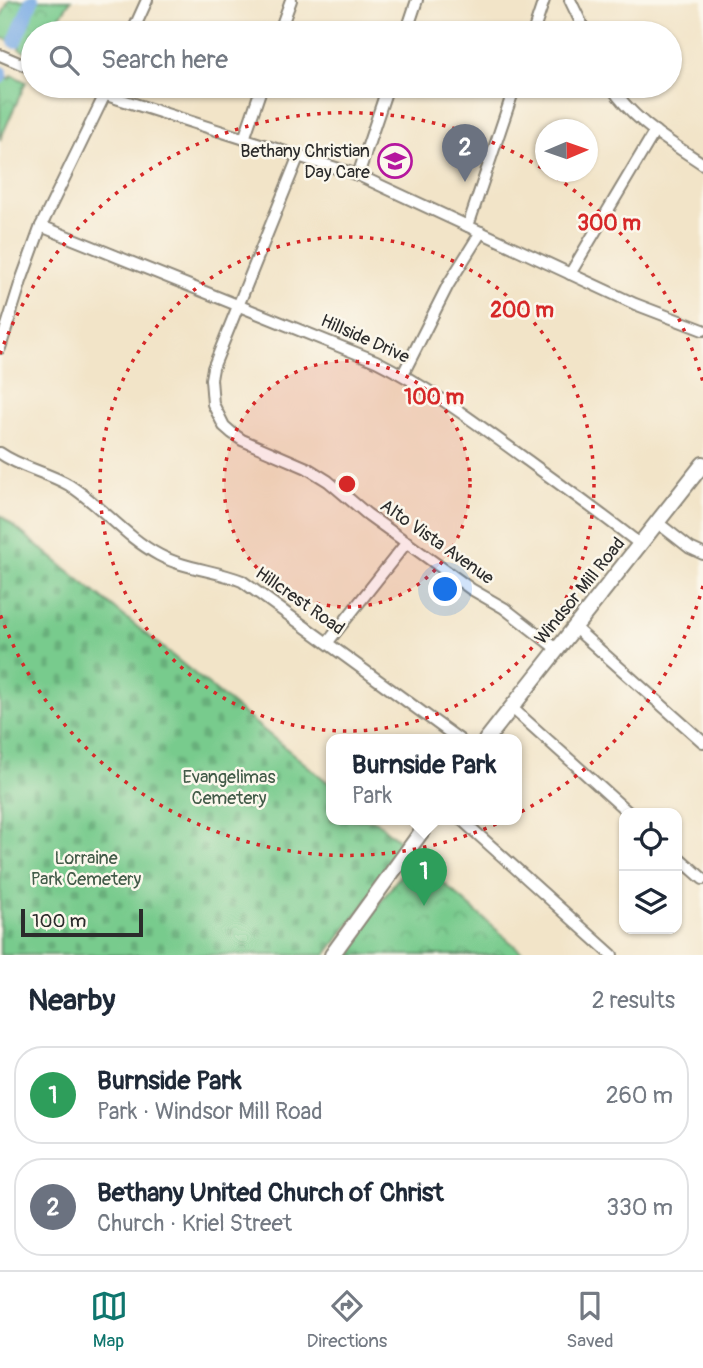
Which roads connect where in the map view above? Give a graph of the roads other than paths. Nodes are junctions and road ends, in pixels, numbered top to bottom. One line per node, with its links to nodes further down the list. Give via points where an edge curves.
1 (147, 0): 6 (street)
2 (290, 0): 7 (street)
3 (417, 0): 8 (street)
4 (544, 0): 9 (street)
5 (570, 0): 10 (street)
6 (137, 21)
7 (283, 21)
8 (410, 21)
9 (537, 21)
10 (580, 21)
11 (0, 55): 12 (street)
12 (21, 63)
13 (104, 98): 24 (street)
14 (127, 98): 20 (street)
15 (258, 98): 20 (street)
16 (384, 98): 23 (street)
17 (511, 98): 25 (street)
18 (620, 98): 19 (street)
19 (655, 131): 22 (street); 27 (street)
20 (244, 139): 21 (street)
21 (299, 155): 23 (street); 28 (street, Alto Vista Avenue)
22 (703, 164)
23 (358, 175): 25 (street)
24 (41, 226): 28 (street, Hillside Drive); 30 (street)
25 (468, 226): 26 (street)
26 (481, 232): 27 (street); 31 (street)
27 (570, 275): 29 (street)
28 (237, 305): 31 (street, Hillside Drive); 35 (street, Alto Vista Avenue, via 211,379 213,404 224,426 242,440 307,468)
29 (703, 330)
30 (0, 348)
31 (403, 374): 36 (street, Hillside Drive, via 448,402)
32 (0, 453): 39 (street, Hillcrest Road, via 68,485 161,556 242,580)
33 (703, 464): 34 (main road, Windsor Mill Road)
34 (658, 523): 36 (main road, Windsor Mill Road); 37 (street)
35 (407, 542): 39 (street); 40 (street, Alto Vista Avenue)
36 (641, 545): 38 (main road, Windsor Mill Road)
37 (703, 554)
38 (575, 628): 40 (main road, Windsor Mill Road); 44 (street)
39 (328, 642): 42 (street, Hillcrest Road)
40 (558, 650): 41 (main road, Windsor Mill Road)
41 (510, 707): 43 (main road, Windsor Mill Road); 45 (street)
42 (452, 734)
43 (490, 734)
44 (703, 742)
45 (623, 808)
46 (426, 825): 50 (main road)
47 (468, 825): 51 (street)
48 (682, 860): 49 (street)
49 (703, 879)
50 (332, 955)
51 (612, 955)

